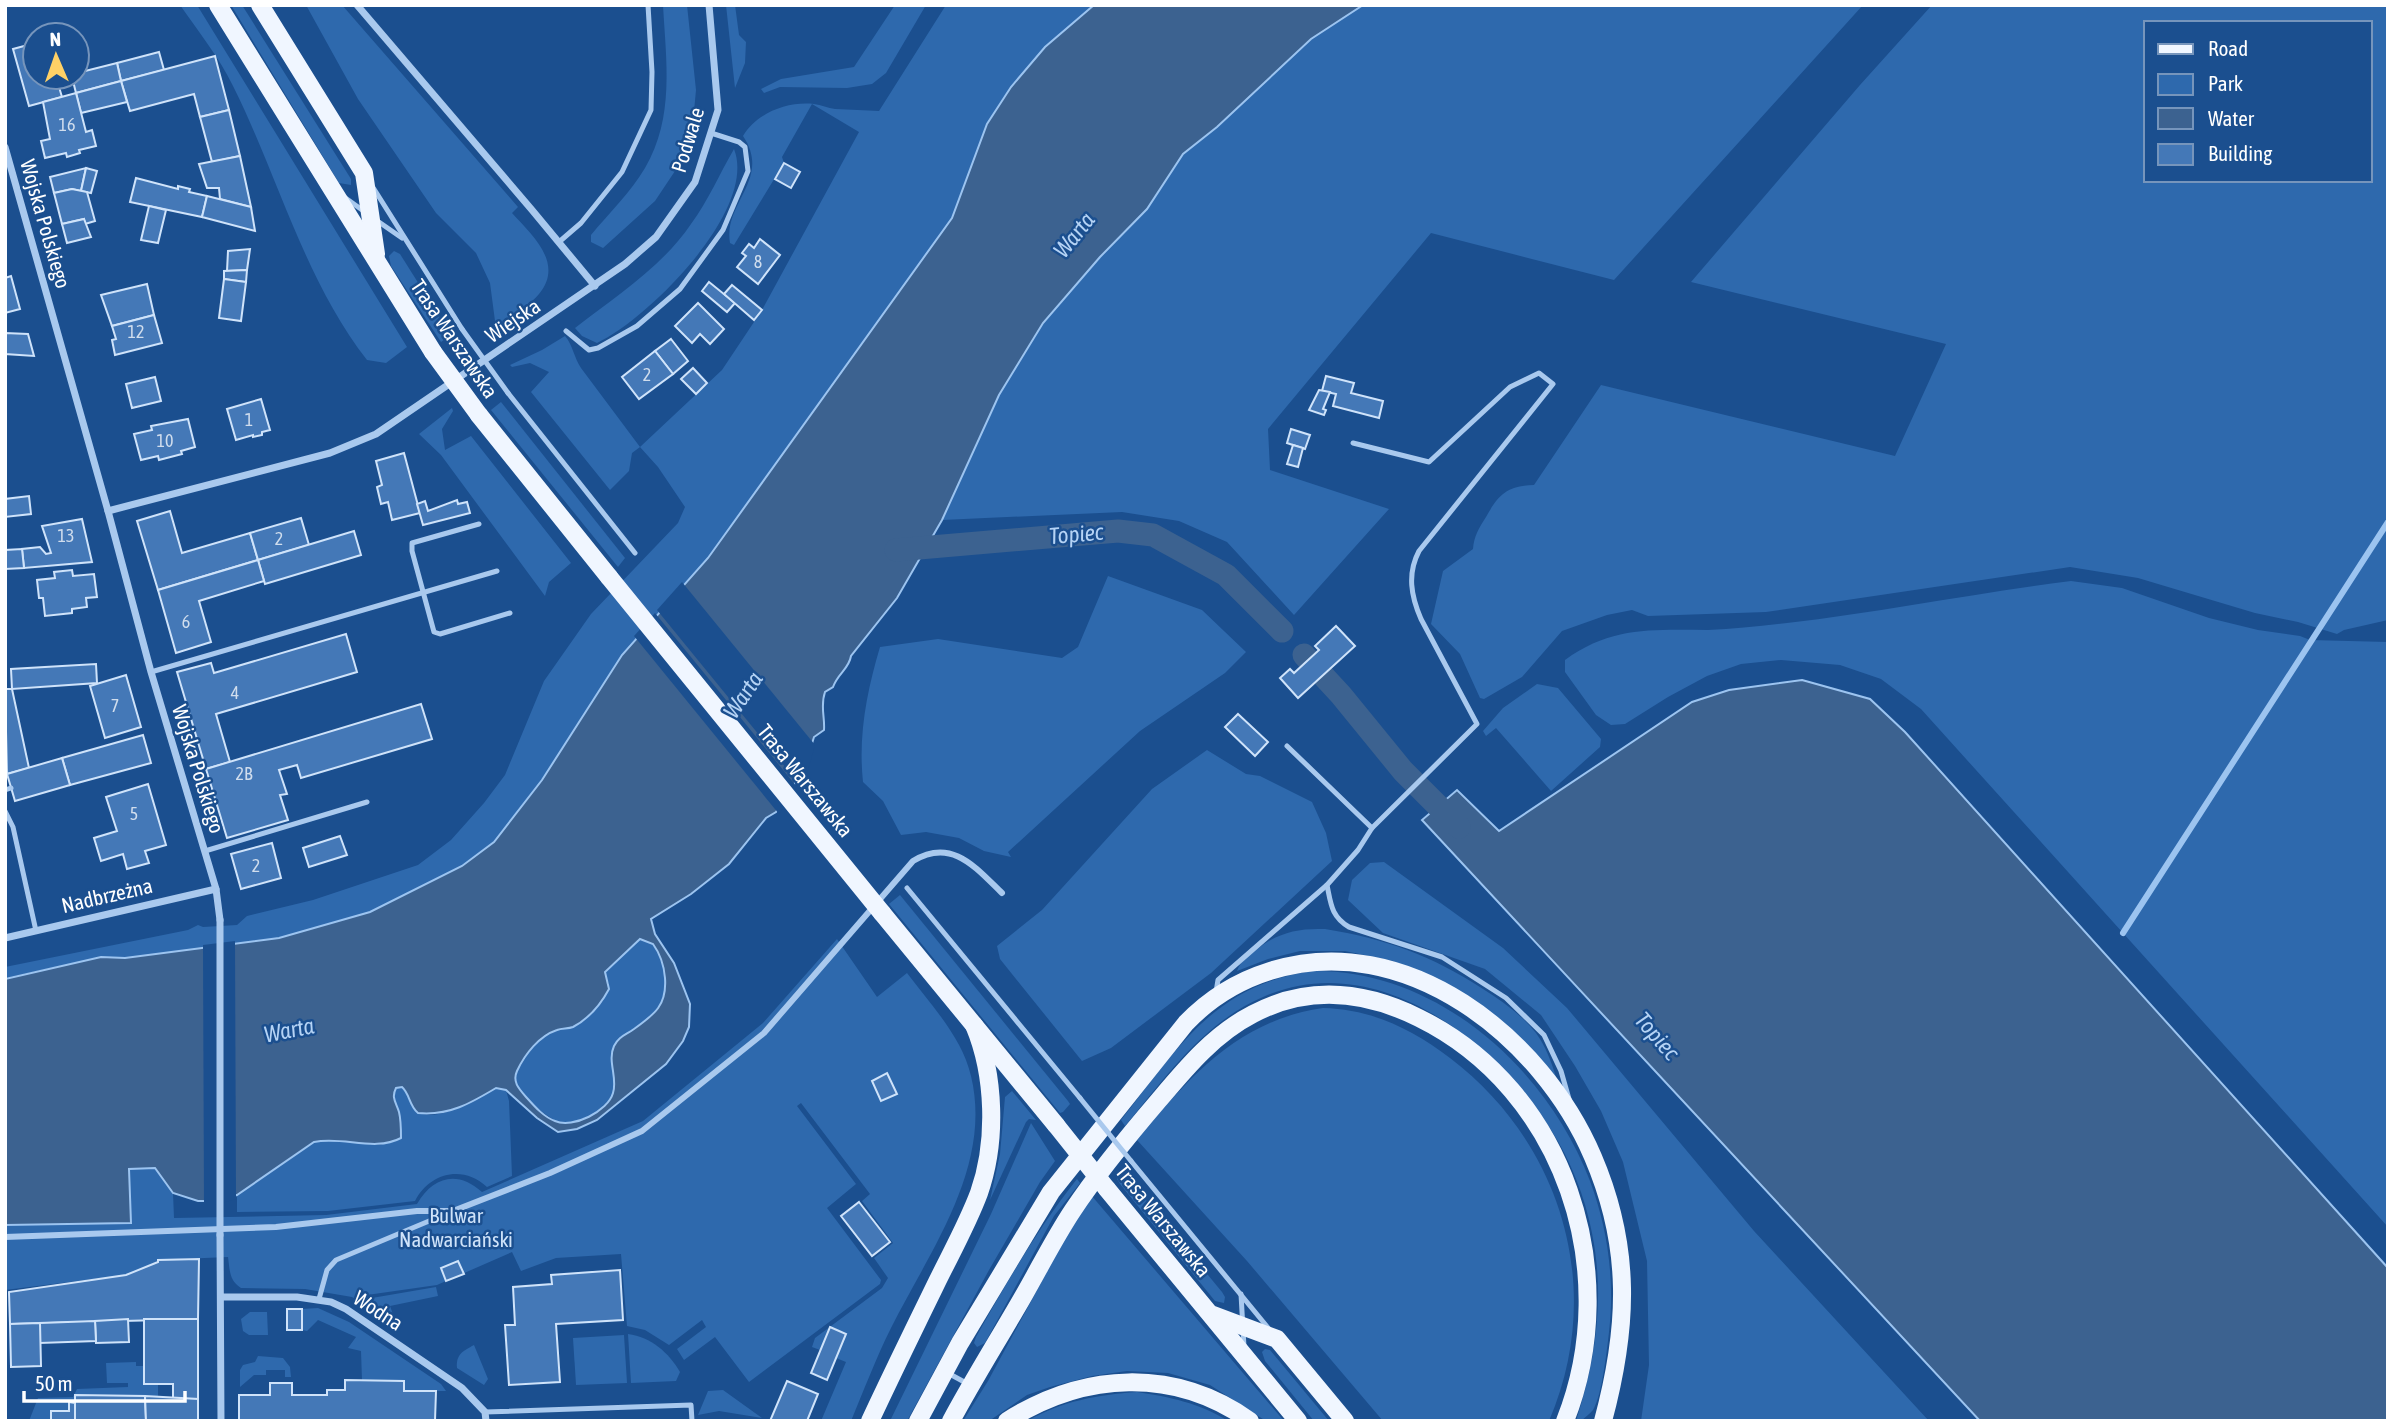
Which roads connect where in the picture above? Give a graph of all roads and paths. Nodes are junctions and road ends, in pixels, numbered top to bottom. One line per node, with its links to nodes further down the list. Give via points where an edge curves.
1 (218, 5): 9 (main road, Trasa Warszawska)
2 (260, 5): 8 (main road, Trasa Warszawska)
3 (357, 5): 12 (street)
4 (648, 5): 12 (lane, via 651,110 622,172 581,223)
5 (709, 5): 6 (street, Podwale, via 718,110)
6 (710, 133): 14 (street, Podwale, via 695,182 656,237); 15 (lane, via 745,147 748,171 716,240 680,289 638,326 589,351)
7 (5, 147): 17 (street, Wojska Polskiego)
8 (364, 173): 10 (main road); 11 (lane, Trasa Warszawska)
9 (330, 187): 10 (lane); 13 (main road, Trasa Warszawska)
10 (370, 216): 11 (lane); 13 (main road)
11 (404, 239): 19 (lane, Trasa Warszawska, bridge, via 508,393)
12 (559, 242): 14 (street)
13 (377, 264): 36 (main road, Trasa Warszawska, bridge, via 479,415)
14 (595, 286): 17 (street, Wiejska, via 376,434 330,453)
15 (566, 331)
16 (1353, 443): 27 (lane, via 1429,462 1510,387 1539,373 1553,384 1415,560 1411,572 1414,602 1477,724)
17 (108, 511): 23 (street, Wojska Polskiego)
18 (479, 524): 21 (lane, via 412,543)
19 (635, 553)
20 (497, 571): 21 (lane)
21 (423, 591): 22 (lane, via 434,632 440,634); 23 (lane)
22 (510, 613)
23 (151, 672): 28 (street, Wojska Polskiego)
24 (1287, 746): 27 (lane)
25 (367, 802): 28 (lane)
26 (5, 811): 33 (lane, via 13,827)
27 (1372, 828): 29 (lane)
28 (205, 851): 31 (street, Wojska Polskiego)
29 (1327, 885): 35 (lane, via 1219,981); 37 (lane, via 1338,920 1349,927 1442,957 1506,998 1544,1035 1561,1071)
30 (907, 888): 40 (lane, Trasa Warszawska, bridge)
31 (216, 889): 33 (street, Nadbrzeżna); 41 (street, Wojska Polskiego, bridge, via 220,920)
32 (1002, 893): 38 (street, via 971,862 957,855 940,853 913,861 764,1034 642,1131)
33 (36, 931): 34 (street, Nadbrzeżna)
34 (5, 938)
35 (1214, 999): 37 (main road, via 1251,978 1308,961 1348,961 1392,970 1441,991 1498,1028 1544,1075); 47 (main road, via 1174,1037 1051,1192)
36 (974, 1025): 43 (main road, Trasa Warszawska, bridge); 53 (main road, via 990,1103 982,1182)
37 (1574, 1119): 61 (main road, via 1602,1180 1620,1261 1619,1352)
38 (453, 1211): 39 (street, via 276,1227); 42 (lane, via 337,1260 327,1270)
39 (5, 1237)
40 (1241, 1294): 44 (lane); 45 (lane, Trasa Warszawska)
41 (222, 1297): 42 (street, Wodna); 50 (street, Wojska Polskiego)
42 (319, 1299): 49 (street, Wodna, via 346,1309 462,1388)
43 (1210, 1313): 44 (main road); 46 (main road, Trasa Warszawska)
44 (1242, 1326): 45 (main road); 46 (lane)
45 (1277, 1339): 59 (main road, Trasa Warszawska)
46 (1244, 1356): 58 (main road, Trasa Warszawska)
47 (945, 1371): 48 (lane); 54 (main road)
48 (971, 1386): 55 (main road); 60 (main road, via 1073,1210 1131,1132 1192,1062 1237,1023 1264,1009 1312,995 1338,994 1388,1004 1459,1042 1509,1085 1550,1146 1577,1214 1589,1291 1582,1370)
49 (485, 1412): 51 (street); 52 (lane, via 691,1405)
50 (221, 1421)
51 (486, 1421)
52 (692, 1421)
53 (870, 1421)
54 (918, 1421)
55 (951, 1421)
56 (1007, 1421): 57 (main road, via 1067,1392 1132,1382 1196,1392)
57 (1250, 1421)
58 (1298, 1421)
59 (1345, 1421)
60 (1565, 1421)
61 (1603, 1421)

